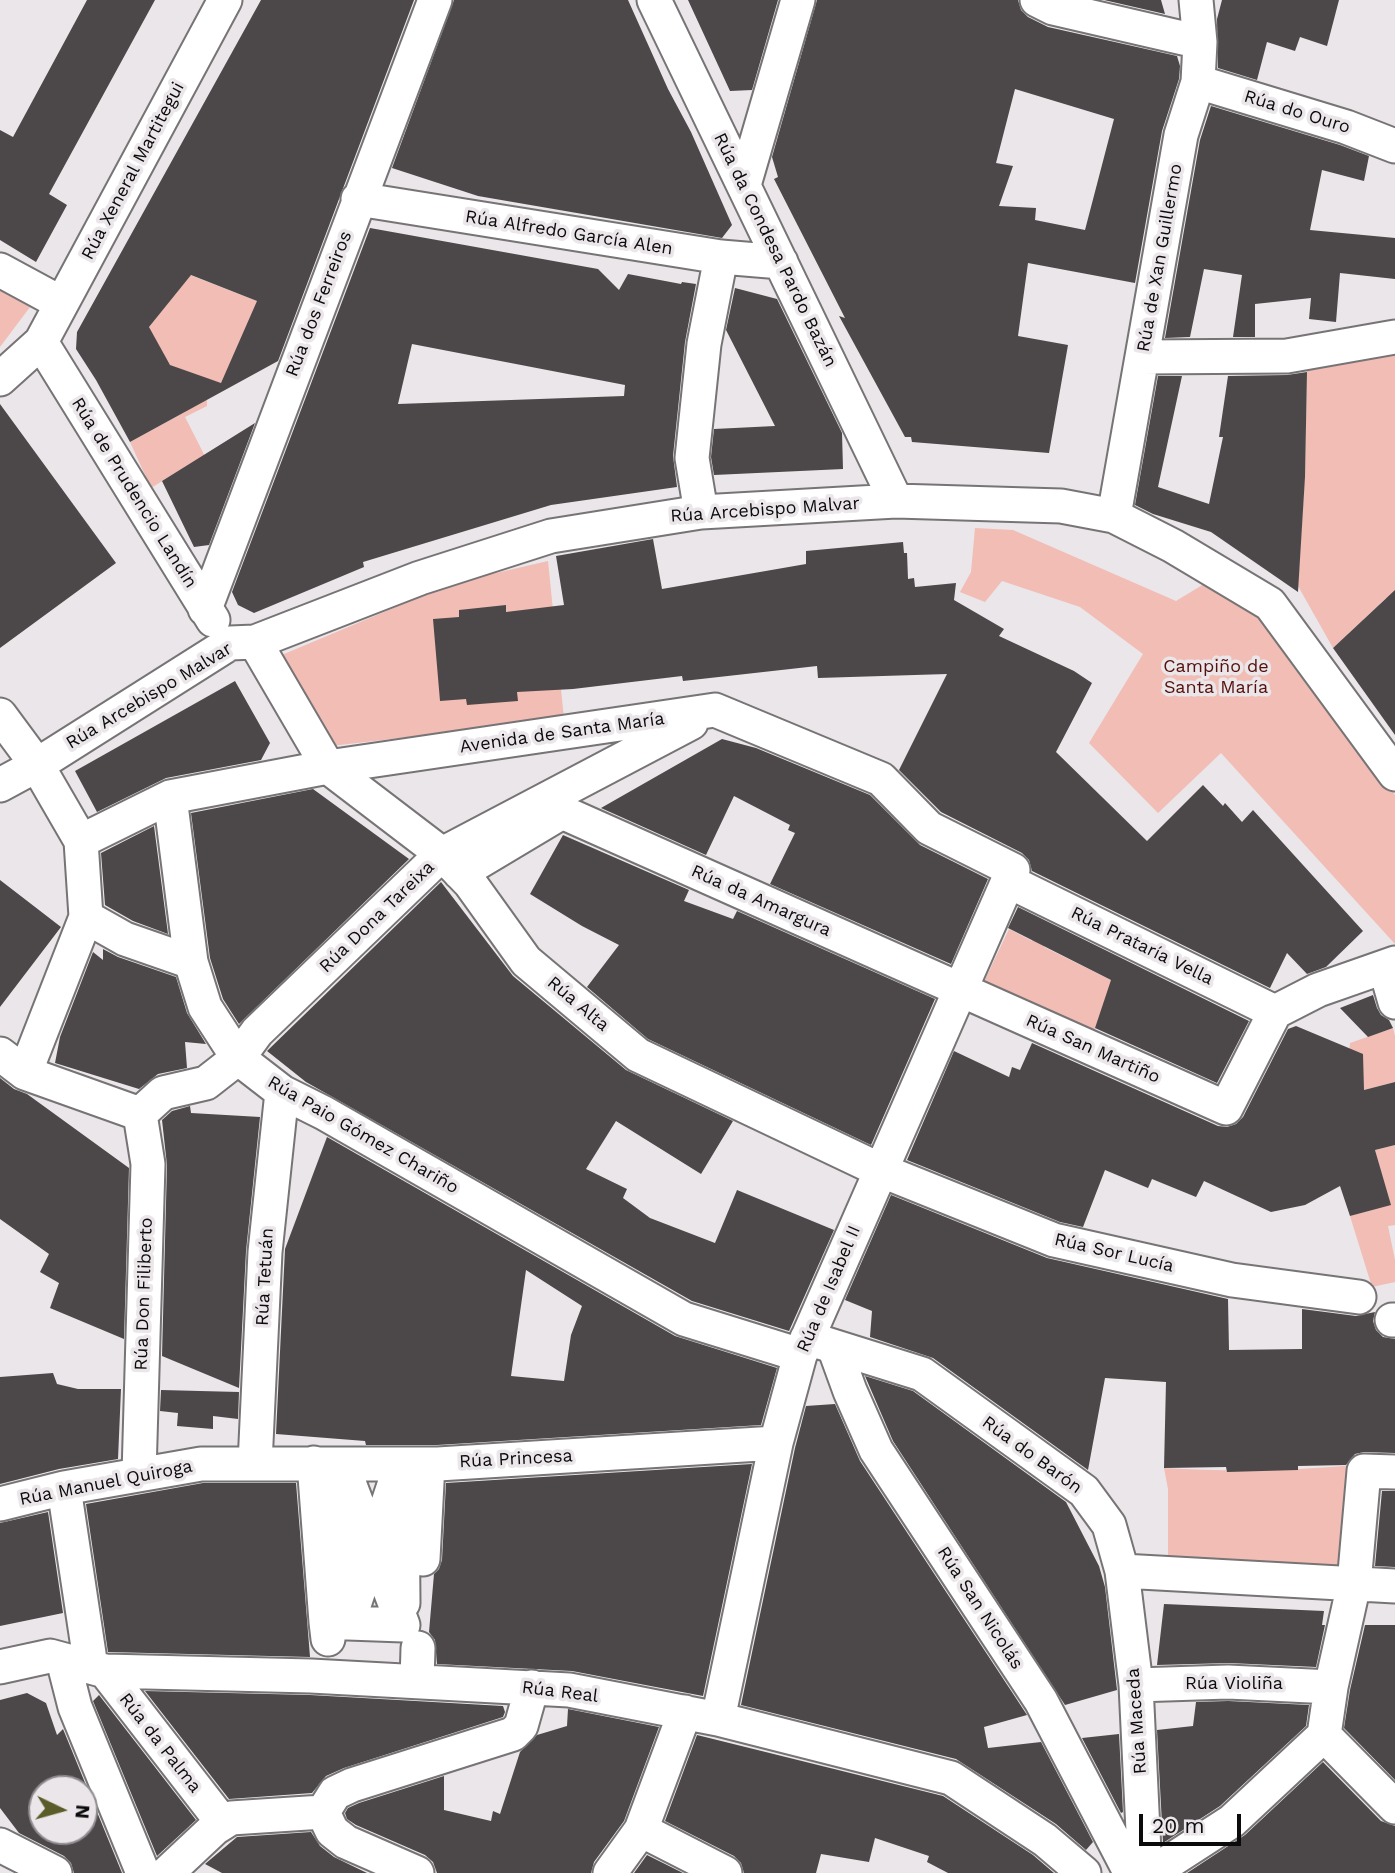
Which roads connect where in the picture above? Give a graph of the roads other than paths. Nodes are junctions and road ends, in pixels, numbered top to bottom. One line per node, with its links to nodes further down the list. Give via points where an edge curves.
1 (225, 0): 15 (street, Rúa Xeneral Martitegui)
2 (435, 0): 11 (street, Rúa dos Ferreiros)
3 (654, 0): 10 (street, Rúa da Condesa Pardo Bazán)
4 (798, 0): 10 (street)
5 (1037, 0): 7 (street, via 1053,9)
6 (1196, 0): 7 (street, Rúa de Xan Guillermo)
7 (1200, 42): 8 (street, Rúa de Xan Guillermo)
8 (1198, 82): 9 (street, Rúa do Ouro); 18 (street, Rúa de Xan Guillermo, via 1181,135)
9 (1395, 146)
10 (744, 185): 13 (street, Rúa da Condesa Pardo Bazán)
11 (358, 199): 12 (street, Rúa Alfredo García Alen); 23 (street, Rúa dos Ferreiros)
12 (721, 257): 13 (street, Rúa Alfredo García Alen); 21 (street, via 704,344 692,458)
13 (781, 262): 20 (street, Rúa da Condesa Pardo Bazán)
14 (0, 270): 15 (street)
15 (61, 303): 17 (street, Rúa Xeneral Martitegui)
16 (1395, 337): 18 (street, via 1287,356)
17 (41, 342): 19 (street); 23 (street, Rúa de Prudencio Landín)
18 (1142, 357): 22 (street, Rúa de Xan Guillermo)
19 (0, 379)
20 (896, 501): 21 (street, Rúa Arcebispo Malvar); 22 (street, Rúa Arcebispo Malvar, via 1061,506)
21 (701, 512): 24 (street, Rúa Arcebispo Malvar, via 551,536)
22 (1114, 516): 31 (street, Rúa Arcebispo Malvar, via 1270,604)
23 (205, 609): 24 (street, Rúa de Prudencio Landín)
24 (242, 642): 29 (street, Rúa Arcebispo Malvar); 30 (street, Rúa de Prudencio Landín)
25 (715, 710): 27 (street, Avenida de Santa María); 28 (street, Rúa Dona Tareixa); 37 (street, via 881,779 929,828)
26 (0, 715): 29 (street)
27 (608, 726): 28 (street); 30 (street, Avenida de Santa María)
28 (624, 757): 34 (street, via 631,771); 36 (street, Rúa Dona Tareixa)
29 (37, 765): 32 (street, Rúa Arcebispo Malvar); 35 (street)
30 (328, 767): 33 (street, Avenida de Santa María); 36 (street, Rúa Alta)
31 (1395, 774)
32 (0, 785)
33 (170, 797): 35 (street, Avenida de Santa María); 39 (street, Rúa Paio Gómez Chariño)
34 (562, 812): 36 (street); 41 (street, Rúa da Amargura)
35 (81, 841): 38 (street)
36 (451, 864): 44 (street, Rúa Dona Tareixa, via 257,1032); 48 (street, Rúa Alta, via 526,961 638,1055)
37 (1011, 876): 41 (street, Rúa de Isabel II); 43 (street, Rúa Prataría Vella)
38 (86, 917): 39 (street, via 125,939); 45 (street)
39 (191, 962): 44 (street, Rúa Paio Gómez Chariño, via 205,1007)
40 (1390, 965): 42 (street); 43 (street, via 1318,990)
41 (960, 990): 43 (street, Rúa San Martiño, via 1226,1108); 48 (street, Rúa de Isabel II)
42 (1395, 1002)
43 (1275, 1012)
44 (238, 1058): 46 (street, Rúa Paio Gómez Chariño); 47 (street, Rúa Dona Tareixa, via 206,1083 163,1093)
45 (12, 1064): 47 (street)
46 (282, 1092): 50 (street, Rúa Paio Gómez Chariño, via 684,1320); 52 (street, Rúa Tetuán, via 265,1252)
47 (140, 1114): 56 (street, Rúa Don Filiberto, via 148,1164)
48 (880, 1170): 49 (street, Rúa Sor Lucía, via 1054,1240 1232,1280); 50 (street, Rúa de Isabel II)
49 (1359, 1297)
50 (813, 1347): 51 (street, Rúa de Isabel II); 60 (street, Rúa do Barón, via 922,1374 1084,1491 1109,1525); 79 (street, Rúa San Nicolás, via 1041,1701)
51 (776, 1443): 54 (street, Rúa Princesa); 72 (street, Rúa de Isabel II)
52 (255, 1464): 53 (street, Rúa Princesa); 56 (street, Rúa Manuel Quiroga, via 201,1464)
53 (328, 1464): 54 (street, Rúa Princesa); 59 (street); 64 (street)
54 (415, 1464): 59 (street); 63 (street)
55 (1379, 1471): 61 (street)
56 (139, 1474): 57 (street, Rúa Manuel Quiroga)
57 (64, 1488): 58 (street, Rúa Manuel Quiroga); 65 (street)
58 (0, 1504)
59 (373, 1548): 63 (street); 64 (street)
60 (1122, 1571): 61 (street); 68 (street, Rúa Maceda)
61 (1354, 1584): 62 (street); 69 (street)
62 (1395, 1586)
63 (415, 1634): 64 (street); 67 (street)
64 (333, 1642): 65 (street, Rúa Real); 67 (street, Rúa Real)
65 (86, 1666): 66 (street, Rúa Real, via 50,1656); 76 (street, Rúa da Palma); 81 (street, via 75,1707)
66 (0, 1667)
67 (417, 1681): 70 (street, Rúa Real)
68 (1136, 1685): 69 (street, Rúa Violiña); 79 (street, Rúa Maceda)
69 (1331, 1686): 73 (street)
70 (532, 1687): 71 (street, Rúa Real); 75 (street, via 521,1726 513,1734 352,1785 335,1793)
71 (685, 1712): 72 (street, Rúa Real); 77 (street)
72 (718, 1719): 86 (street, Rúa Real, via 951,1778 1045,1840)
73 (1324, 1735): 74 (street); 79 (street, via 1232,1821 1167,1863)
74 (1395, 1807)
75 (323, 1812): 76 (street); 83 (street, via 332,1831 346,1842)
76 (217, 1821): 82 (street)
77 (641, 1830): 84 (street); 85 (street)
78 (0, 1845): 80 (street)
79 (1136, 1872)
80 (55, 1873)
81 (144, 1873)
82 (167, 1873)
83 (417, 1873)
84 (610, 1873)
85 (725, 1873)
86 (1084, 1873)

